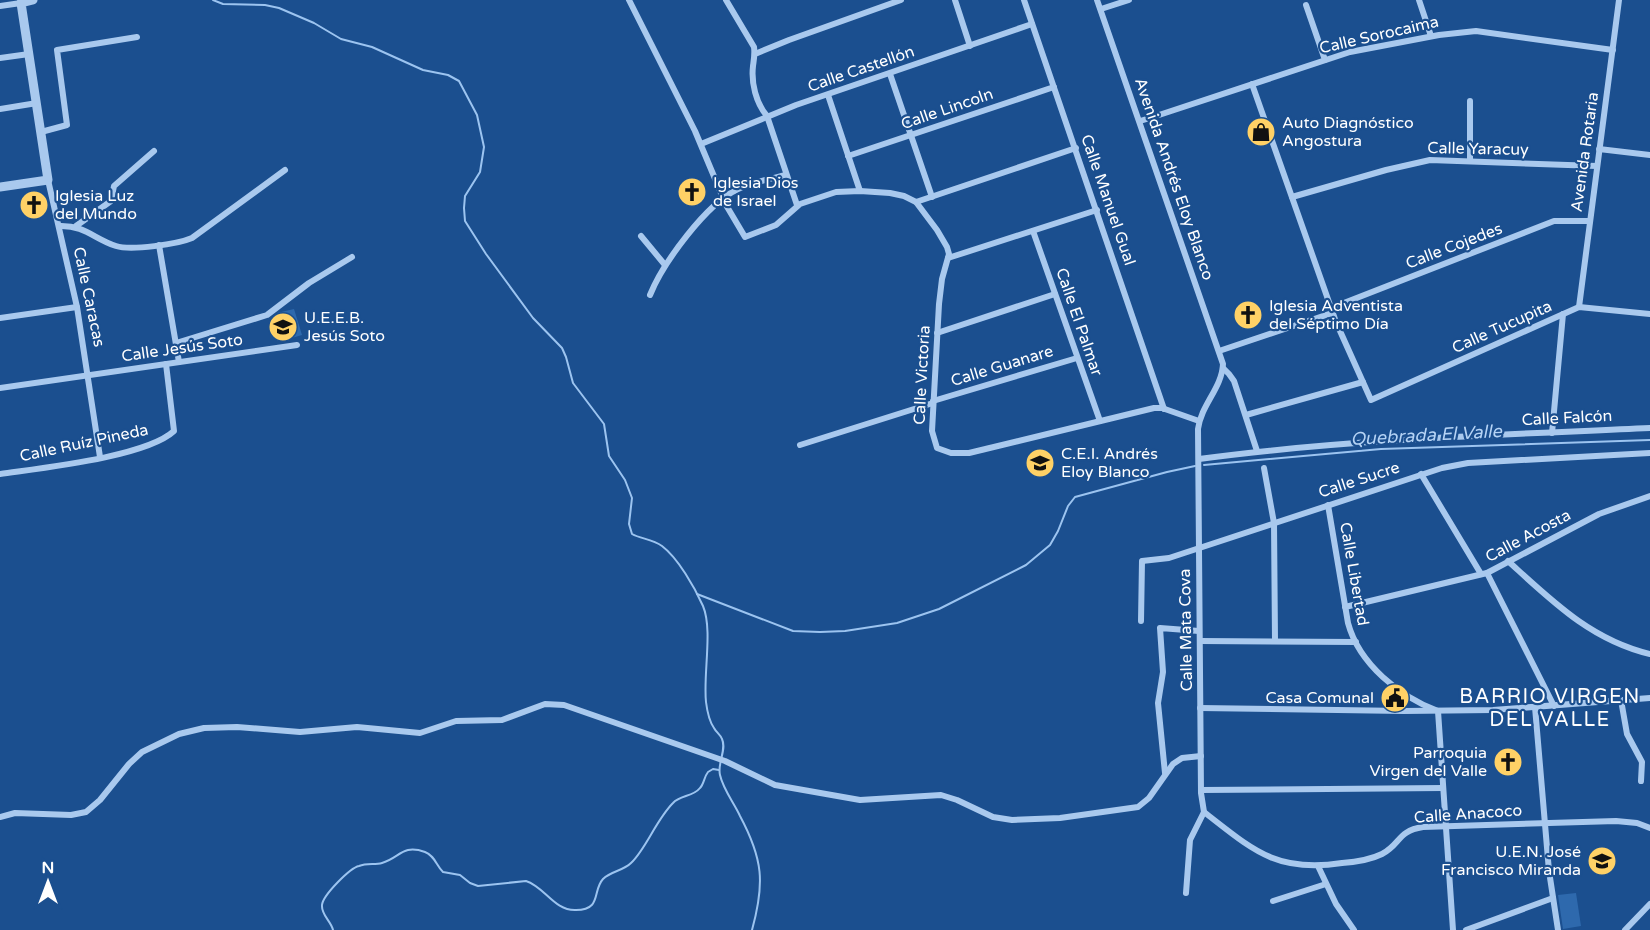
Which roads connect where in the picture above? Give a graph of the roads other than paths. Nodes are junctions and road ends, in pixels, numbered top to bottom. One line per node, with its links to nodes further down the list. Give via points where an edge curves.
1 (33, 0): 11 (street)
2 (628, 0): 37 (street)
3 (726, 0): 21 (street)
4 (901, 0): 21 (street)
5 (955, 0): 18 (street)
6 (1024, 0): 15 (street, Calle Manuel Gual)
7 (1097, 0): 14 (street, Avenida Andrés Eloy Blanco)
8 (1129, 0): 14 (street)
9 (1419, 0): 16 (street)
10 (1619, 0): 19 (street, Avenida Rotaria)
11 (21, 1): 13 (street); 20 (street, Calle Caracas)
12 (1306, 5): 23 (street)
13 (0, 6)
14 (1101, 9): 34 (street, Avenida Andrés Eloy Blanco)
15 (1032, 24): 18 (street, Calle Castellón); 26 (street, Calle Manuel Gual)
16 (1431, 36): 19 (street, Calle Sorocaima, via 1476,31); 23 (street, Calle Sorocaima)
17 (137, 37): 35 (street, via 57,50 67,125)
18 (970, 46): 24 (street, Calle Castellón)
19 (1613, 50): 39 (street, Avenida Rotaria)
20 (29, 54): 22 (street); 29 (street, Calle Caracas)
21 (755, 54): 32 (street, via 754,85)
22 (0, 58)
23 (1325, 60): 25 (street, Calle Sorocaima)
24 (890, 74): 27 (street, Calle Castellón); 36 (street)
25 (1252, 84): 31 (street, Calle Sorocaima); 51 (street)
26 (1054, 87): 36 (street, Calle Lincoln); 38 (street, Calle Manuel Gual)
27 (828, 95): 32 (street, Calle Castellón); 42 (street)
28 (1470, 100): 43 (street)
29 (37, 103): 30 (street); 35 (street, Calle Caracas)
30 (0, 109)
31 (1159, 115)
32 (766, 116): 37 (street, Calle Castellón); 46 (street)
33 (1150, 118): 34 (street)
34 (1140, 121): 76 (street, Avenida Andrés Eloy Blanco)
35 (41, 132): 47 (street, Calle Caracas)
36 (911, 135): 42 (street, Calle Lincoln); 50 (street)
37 (701, 144): 52 (street)
38 (1076, 148): 50 (street); 55 (street, Calle Manuel Gual)
39 (1599, 149): 41 (street); 44 (street, Avenida Rotaria)
40 (154, 151): 58 (street, via 114,186 107,205)
41 (1650, 155)
42 (848, 156): 49 (street)
43 (1470, 161): 44 (street, Calle Yaracuy); 51 (street, Calle Yaracuy, via 1422,161)
44 (1597, 166): 56 (street, Avenida Rotaria)
45 (285, 170): 61 (street, via 192,238)
46 (786, 175): 52 (street, via 738,189); 54 (street)
47 (48, 180): 48 (street); 57 (street, Calle Caracas)
48 (0, 187)
49 (860, 191): 53 (street, via 890,193); 54 (street, via 836,192)
50 (932, 197): 53 (street)
51 (1292, 197): 69 (street)
52 (724, 199): 54 (street, via 745,237 777,225); 64 (street)
53 (916, 202): 63 (street, via 945,243)
54 (797, 205)
55 (1097, 210): 59 (street); 85 (street, Calle Manuel Gual)
56 (1590, 221): 68 (street, Avenida Rotaria); 69 (street, Calle Cojedes, via 1554,220)
57 (59, 226): 58 (street); 67 (street, Calle Caracas)
58 (76, 226): 61 (street, via 117,246)
59 (1033, 231): 63 (street); 65 (street, Calle El Palmar)
60 (641, 236): 64 (street)
61 (159, 245): 74 (street)
62 (352, 257): 74 (street, via 267,315)
63 (948, 258): 73 (street, Calle Victoria, via 940,290)
64 (665, 265): 66 (street)
65 (1055, 294): 73 (street); 77 (street, Calle El Palmar)
66 (650, 295)
67 (77, 307): 72 (street); 81 (street, Calle Caracas)
68 (1579, 307): 70 (street, Calle Tucupita); 71 (street, Calle Tucupita)
69 (1331, 310): 76 (street, Calle Cojedes); 82 (street)
70 (1563, 314): 82 (street, Calle Tucupita, via 1371,400); 90 (street)
71 (1650, 314)
72 (0, 318)
73 (937, 333): 84 (street, Calle Victoria)
74 (176, 343): 78 (street)
75 (297, 345): 78 (street, Calle Jesús Soto)
76 (1219, 351): 80 (street, Avenida Andrés Eloy Blanco)
77 (1077, 358): 84 (street, Calle Guanare); 87 (street, Calle El Palmar)
78 (179, 362): 79 (street, Calle Jesús Soto)
79 (166, 364): 81 (street, Calle Jesús Soto); 94 (street, Calle Ruíz Pineda, via 174,431 157,442)
80 (1223, 369): 86 (street, Avenida Andrés Eloy Blanco, via 1232,377); 88 (street, Calle Mata Cova)
81 (89, 374): 83 (street, Calle Jesús Soto); 94 (street, Calle Caracas)
82 (1363, 382): 86 (street)
83 (0, 388)
84 (933, 402): 87 (street, Calle Victoria, via 935,444 951,453 981,450); 91 (street, Calle Guanare)
85 (1164, 409): 87 (street, Calle Victoria); 88 (street, Calle Victoria)
86 (1246, 416): 92 (street, Avenida Andrés Eloy Blanco)
87 (1100, 421)
88 (1199, 421): 95 (street, Calle Mata Cova)
89 (1650, 428): 90 (street, Calle Falcón)
90 (1552, 433): 92 (street, Calle Falcón, via 1345,442)
91 (800, 445)
92 (1257, 451): 95 (street, Calle Falcón)
93 (1650, 453): 98 (street, Calle Sucre, via 1468,463)
94 (100, 457): 97 (street, Calle Ruíz Pineda)
95 (1198, 459): 102 (street, Calle Mata Cova)
96 (1264, 468): 101 (street)
97 (0, 474)
98 (1421, 474): 100 (street, Calle Sucre); 104 (street)
99 (1650, 496): 103 (street, Calle Acosta, via 1599,514)
100 (1328, 505): 101 (street, Calle Sucre); 105 (street, Calle Libertad)
101 (1274, 523): 102 (street, Calle Sucre); 109 (street)
102 (1199, 547): 106 (street, Calle Sucre, via 1169,558 1142,561); 107 (street, Calle Mata Cova)
103 (1508, 561): 104 (street, Calle Acosta); 111 (street, via 1580,624 1621,646)
104 (1484, 573): 105 (street, Calle Acosta); 114 (street)
105 (1345, 607): 110 (street, Calle Libertad)
106 (1141, 621)
107 (1199, 631): 108 (street, Calle Mata Cova); 119 (street, via 1160,628 1162,672 1158,703)
108 (1200, 640): 109 (street); 116 (street, Calle Mata Cova)
109 (1275, 641): 110 (street)
110 (1356, 642): 117 (street, Calle Libertad, via 1388,683)
111 (1650, 654)
112 (1650, 698): 113 (street)
113 (1621, 700): 114 (street); 120 (street, via 1627,734 1642,762)
114 (1554, 706): 115 (street)
115 (1535, 707): 117 (street); 125 (street)
116 (1200, 708): 117 (street); 118 (street, Calle Mata Cova)
117 (1438, 711): 121 (street)
118 (1201, 756): 119 (street, via 1179,760); 122 (street, Calle Mata Cova)
119 (1166, 773): 124 (street, via 1138,807 1012,820 993,817 941,795 860,800 776,785 725,761 557,703 502,720 456,720 420,733 357,727 300,732 215,727 179,734 142,752 86,812 15,813)
120 (1641, 781)
121 (1443, 788): 122 (street); 126 (street)
122 (1201, 790): 123 (street, Calle Mata Cova)
123 (1204, 812): 128 (street, Calle Anacoco, via 1271,858); 130 (street, via 1190,840)
124 (0, 817)
125 (1545, 822): 126 (street, Calle Anacoco); 127 (street, Calle Anacoco, via 1626,821); 131 (street)
126 (1446, 826): 128 (street, Calle Anacoco, via 1409,830 1388,850 1373,857); 135 (street)
127 (1650, 828)
128 (1317, 866): 129 (street)
129 (1326, 884): 132 (street); 134 (street)
130 (1186, 893)
131 (1553, 898): 136 (street); 137 (street)
132 (1273, 901)
133 (1650, 904): 138 (street)
134 (1354, 930)
135 (1453, 930)
136 (1466, 930)
137 (1558, 930)
138 (1625, 930)

